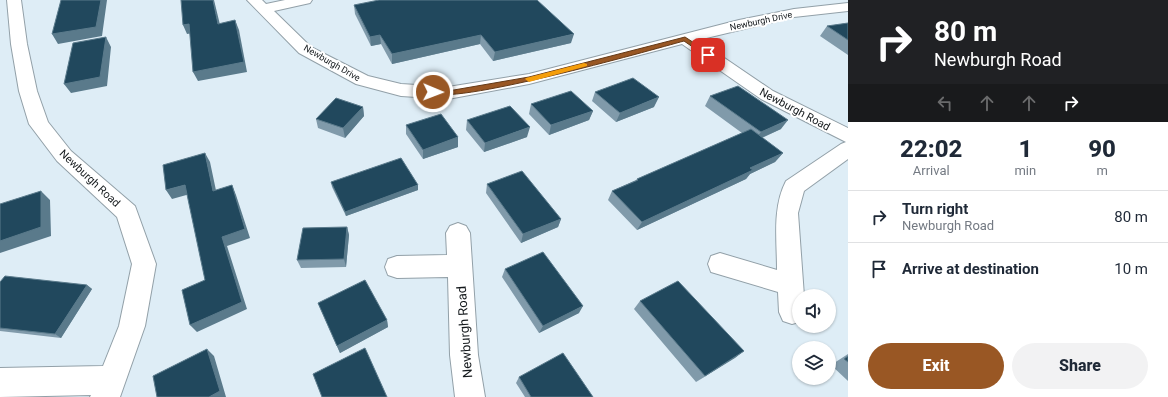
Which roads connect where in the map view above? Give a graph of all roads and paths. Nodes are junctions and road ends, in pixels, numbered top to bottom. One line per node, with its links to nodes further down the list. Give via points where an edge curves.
1 (14, 0): 15 (street, Newburgh Road, via 28,91 40,124 64,156 127,212 144,264 132,326)
2 (305, 0): 3 (street)
3 (259, 5): 5 (street, Newburgh Drive, via 306,50 362,80 401,90 448,93 529,79)
4 (848, 7): 5 (street, Newburgh Drive, via 794,13)
5 (685, 39): 6 (street, Newburgh Road, via 767,96)
6 (848, 136)
7 (848, 149): 12 (street, via 794,187 787,212)
8 (458, 233): 10 (street, Newburgh Road)
9 (720, 264): 12 (street)
10 (459, 266): 11 (street); 16 (street, Newburgh Road, via 464,355)
11 (397, 267)
12 (791, 285): 13 (street)
13 (792, 312)
14 (0, 383): 15 (street, Newburgh Road)
15 (109, 388)
16 (470, 397)

